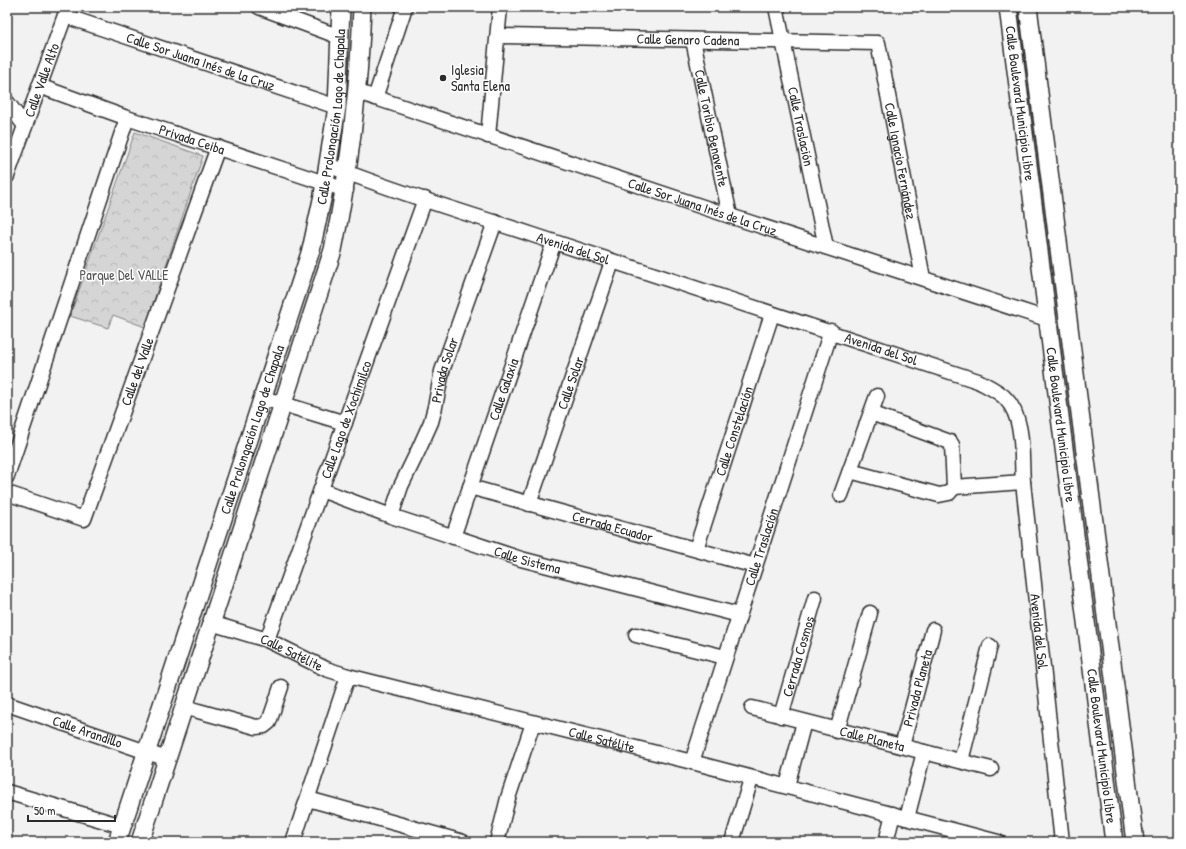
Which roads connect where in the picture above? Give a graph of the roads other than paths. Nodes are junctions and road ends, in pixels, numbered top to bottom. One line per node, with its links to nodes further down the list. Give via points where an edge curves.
1 (259, 7): 11 (street)
2 (341, 7): 11 (main road, Calle Prolongación Lago de Chapala)
3 (362, 7): 16 (main road, Calle Prolongación Lago de Chapala)
4 (405, 7): 17 (street)
5 (500, 7): 10 (street)
6 (776, 7): 13 (street, Calle Traslación)
7 (1008, 7): 36 (main road, Calle Boulevard Municipio Libre)
8 (1028, 7): 96 (main road, Calle Boulevard Municipio Libre)
9 (66, 12): 15 (street, Calle Valle Alto); 19 (street, Calle Sor Juana Inés de la Cruz)
10 (498, 36): 12 (street, Calle Genaro Cadena); 22 (street)
11 (340, 37): 19 (main road, Calle Prolongación Lago de Chapala)
12 (693, 40): 13 (street, Calle Genaro Cadena); 29 (street, Calle Toribio Benavente)
13 (783, 41): 14 (street, Calle Genaro Cadena); 32 (street, Calle Traslación)
14 (878, 43): 34 (street, Calle Ignacio Fernández)
15 (39, 86): 20 (street, Privada Ceiba); 21 (street, Calle Valle Alto)
16 (358, 92): 17 (street, Calle Sor Juana Inés de la Cruz); 26 (main road, Calle Prolongación Lago de Chapala)
17 (375, 98): 22 (street, Calle Sor Juana Inés de la Cruz)
18 (7, 102): 21 (street)
19 (337, 107): 24 (main road, Calle Prolongación Lago de Chapala)
20 (127, 118): 23 (street, Privada Ceiba); 44 (street)
21 (25, 126): 25 (street, Calle Valle Alto)
22 (488, 136): 29 (street, Calle Sor Juana Inés de la Cruz)
23 (218, 147): 27 (street, Privada Ceiba); 49 (street, Calle del Valle, via 84,519)
24 (328, 165): 26 (street, Avenida del Sol); 27 (main road, Calle Prolongación Lago de Chapala)
25 (7, 176)
26 (347, 181): 27 (street, Privada Ceiba); 28 (street, Avenida del Sol); 40 (main road, Calle Prolongación Lago de Chapala, via 333,250)
27 (325, 183): 39 (main road, Calle Prolongación Lago de Chapala, via 311,250)
28 (425, 200): 30 (street, Avenida del Sol); 42 (street, Calle Lago de Xochimilco)
29 (730, 216): 32 (street, Calle Sor Juana Inés de la Cruz)
30 (495, 222): 31 (street, Avenida del Sol); 52 (street, Privada Solar, via 442,371 436,407 401,486)
31 (554, 242): 33 (street, Avenida del Sol); 46 (street, Calle Galaxia)
32 (826, 247): 34 (street, Calle Sor Juana Inés de la Cruz)
33 (612, 262): 35 (street, Avenida del Sol); 51 (street, Calle Solar)
34 (923, 278): 36 (street, Calle Sor Juana Inés de la Cruz)
35 (772, 314): 37 (street, Avenida del Sol); 54 (street, Calle Constelación)
36 (1048, 319): 95 (main road, Calle Boulevard Municipio Libre)
37 (831, 331): 45 (street, Avenida del Sol, via 978,381 1006,398 1018,423); 55 (street, Calle Traslación)
38 (877, 396): 41 (street)
39 (263, 398): 40 (street); 75 (main road, Calle Prolongación Lago de Chapala)
40 (284, 404): 42 (street); 59 (main road, Calle Prolongación Lago de Chapala)
41 (871, 413): 43 (street); 47 (street, via 950,442)
42 (345, 423): 48 (street, Calle Lago de Xochimilco)
43 (850, 471): 47 (street, via 939,495 949,493); 50 (street)
44 (7, 476)
45 (1023, 482): 47 (street); 94 (street, Avenida del Sol)
46 (470, 487): 51 (street, Cerrada Ecuador); 53 (street, Calle Galaxia)
47 (954, 487)
48 (321, 490): 52 (street, Calle Sistema); 62 (street, Calle Lago de Xochimilco)
49 (7, 493)
50 (841, 495)
51 (529, 504): 54 (street, Cerrada Ecuador)
52 (391, 516): 53 (street, Calle Sistema)
53 (453, 537): 58 (street, Calle Sistema, via 521,559)
54 (696, 550): 55 (street, Cerrada Ecuador)
55 (755, 566): 58 (street, Calle Traslación)
56 (815, 598): 70 (street, Cerrada Cosmos)
57 (870, 613): 73 (street)
58 (739, 615): 64 (street, Calle Traslación)
59 (212, 623): 62 (street, Calle Satélite); 68 (main road, Calle Prolongación Lago de Chapala)
60 (933, 630): 74 (street, Privada Planeta)
61 (636, 635): 64 (street)
62 (267, 640): 65 (street, Calle Satélite, via 326,669)
63 (990, 646): 78 (street)
64 (725, 657): 79 (street, Calle Traslación)
65 (348, 676): 72 (street, Calle Satélite); 84 (street)
66 (281, 687): 68 (street, via 269,722 264,726 256,727)
67 (7, 704): 75 (street, Calle Arandillo)
68 (184, 707): 77 (main road, Calle Prolongación Lago de Chapala)
69 (752, 708): 70 (street, Calle Planeta)
70 (782, 716): 71 (street, Calle Planeta)
71 (804, 722): 73 (street, Calle Planeta); 82 (street)
72 (533, 723): 79 (street, Calle Satélite); 90 (street, via 508,798)
73 (838, 731): 74 (street, Calle Planeta)
74 (902, 746): 76 (street, Calle Planeta)
75 (146, 752): 77 (street, Calle Arandillo); 86 (main road, Calle Prolongación Lago de Chapala)
76 (924, 752): 78 (street, Calle Planeta); 85 (street)
77 (167, 759): 87 (main road, Calle Prolongación Lago de Chapala)
78 (961, 761): 80 (street, Calle Planeta)
79 (692, 762): 81 (street, Calle Satélite)
80 (991, 769)
81 (751, 778): 82 (street, Calle Satélite); 91 (street)
82 (787, 786): 85 (street, Calle Satélite)
83 (7, 792): 86 (street)
84 (308, 799): 88 (street); 89 (street)
85 (900, 816): 92 (street); 93 (street, Calle Satélite)
86 (119, 834)
87 (140, 842)
88 (293, 842)
89 (463, 842)
90 (497, 842)
91 (732, 842)
92 (886, 842)
93 (998, 842)
94 (1062, 842)
95 (1114, 842)
96 (1135, 842)

